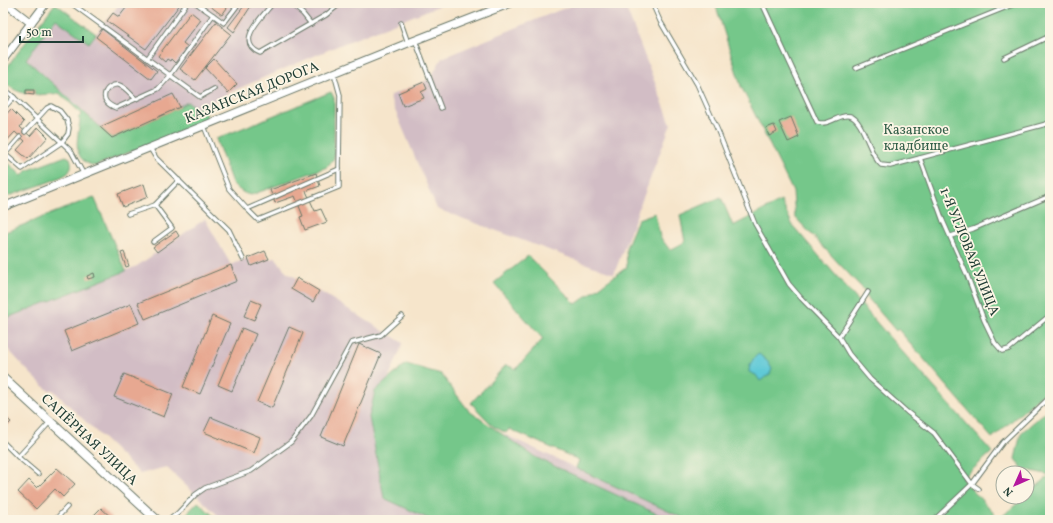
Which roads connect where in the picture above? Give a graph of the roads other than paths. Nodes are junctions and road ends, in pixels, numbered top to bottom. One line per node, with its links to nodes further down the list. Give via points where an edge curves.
1 (5, 3): 15 (street)
2 (46, 3): 15 (street)
3 (70, 3): 21 (lane)
4 (187, 3): 21 (lane)
5 (196, 3): 14 (lane)
6 (232, 3): 14 (lane, via 236,6 224,23)
7 (272, 3): 17 (lane, via 250,32 249,44 254,51 260,53)
8 (290, 3): 17 (lane)
9 (341, 3): 17 (lane)
10 (511, 3): 19 (street, КАЗАНСКАЯ ДОРОГА)
11 (652, 3): 55 (lane, via 697,84 754,224 789,284)
12 (762, 3): 40 (lane, via 817,122 825,123 844,116 854,118 873,157 881,165 890,166)
13 (1017, 3): 23 (lane)
14 (213, 15): 25 (lane)
15 (31, 23): 22 (street)
16 (401, 23): 19 (lane)
17 (311, 24)
18 (1050, 36): 20 (lane)
19 (412, 42): 24 (street, КАЗАНСКАЯ ДОРОГА); 30 (lane)
20 (1004, 58)
21 (147, 59): 25 (lane)
22 (3, 60)
23 (856, 68)
24 (334, 73): 34 (street, КАЗАНСКАЯ ДОРОГА); 41 (lane, via 340,95)
25 (170, 76): 27 (lane, via 200,97); 29 (lane, via 158,89)
26 (3, 87): 28 (lane)
27 (214, 89)
28 (14, 97): 31 (lane); 32 (lane)
29 (136, 99): 29 (lane, via 116,108 109,106 104,100 104,95 111,86 118,85)
30 (441, 108)
31 (3, 109)
32 (37, 118): 35 (lane); 37 (lane); 37 (lane, via 51,106 60,111 69,128)
33 (1050, 124): 40 (lane)
34 (204, 126): 38 (street, КАЗАНСКАЯ ДОРОГА); 47 (lane, via 229,189)
35 (25, 132)
36 (20, 137): 39 (lane)
37 (62, 142): 39 (lane, via 22,169); 42 (lane, via 71,151)
38 (150, 148): 42 (street, КАЗАНСКАЯ ДОРОГА); 43 (lane, via 156,158)
39 (4, 153)
40 (920, 158): 49 (lane, 1-Я УГЛОВАЯ УЛИЦА)
41 (339, 169): 47 (lane); 47 (lane, via 339,187 258,220)
42 (84, 175): 46 (street, КАЗАНСКАЯ ДОРОГА)
43 (178, 180): 45 (lane); 51 (lane, via 229,230)
44 (1050, 196): 49 (lane, via 973,229)
45 (155, 205): 48 (lane); 50 (lane, via 172,228)
46 (3, 207)
47 (247, 209)
48 (128, 214)
49 (950, 236): 53 (lane, 1-Я УГЛОВАЯ УЛИЦА, via 984,320 995,343 1002,351 1009,349)
50 (153, 242)
51 (243, 259)
52 (868, 292): 55 (lane)
53 (1050, 315)
54 (402, 316): 67 (lane, via 381,335 351,343 311,416 291,442 251,471 195,494)
55 (839, 337): 62 (lane, via 870,379 934,433)
56 (3, 378): 58 (street, САПЁРНАЯ УЛИЦА)
57 (1050, 397): 62 (lane, via 1003,442)
58 (50, 422): 60 (lane); 66 (street, САПЁРНАЯ УЛИЦА)
59 (4, 443): 60 (lane)
60 (18, 456): 61 (lane)
61 (38, 474)
62 (972, 484): 63 (lane); 68 (lane)
63 (979, 489)
64 (67, 507): 65 (lane)
65 (56, 520)
66 (157, 520)
67 (169, 520)
68 (934, 520)

